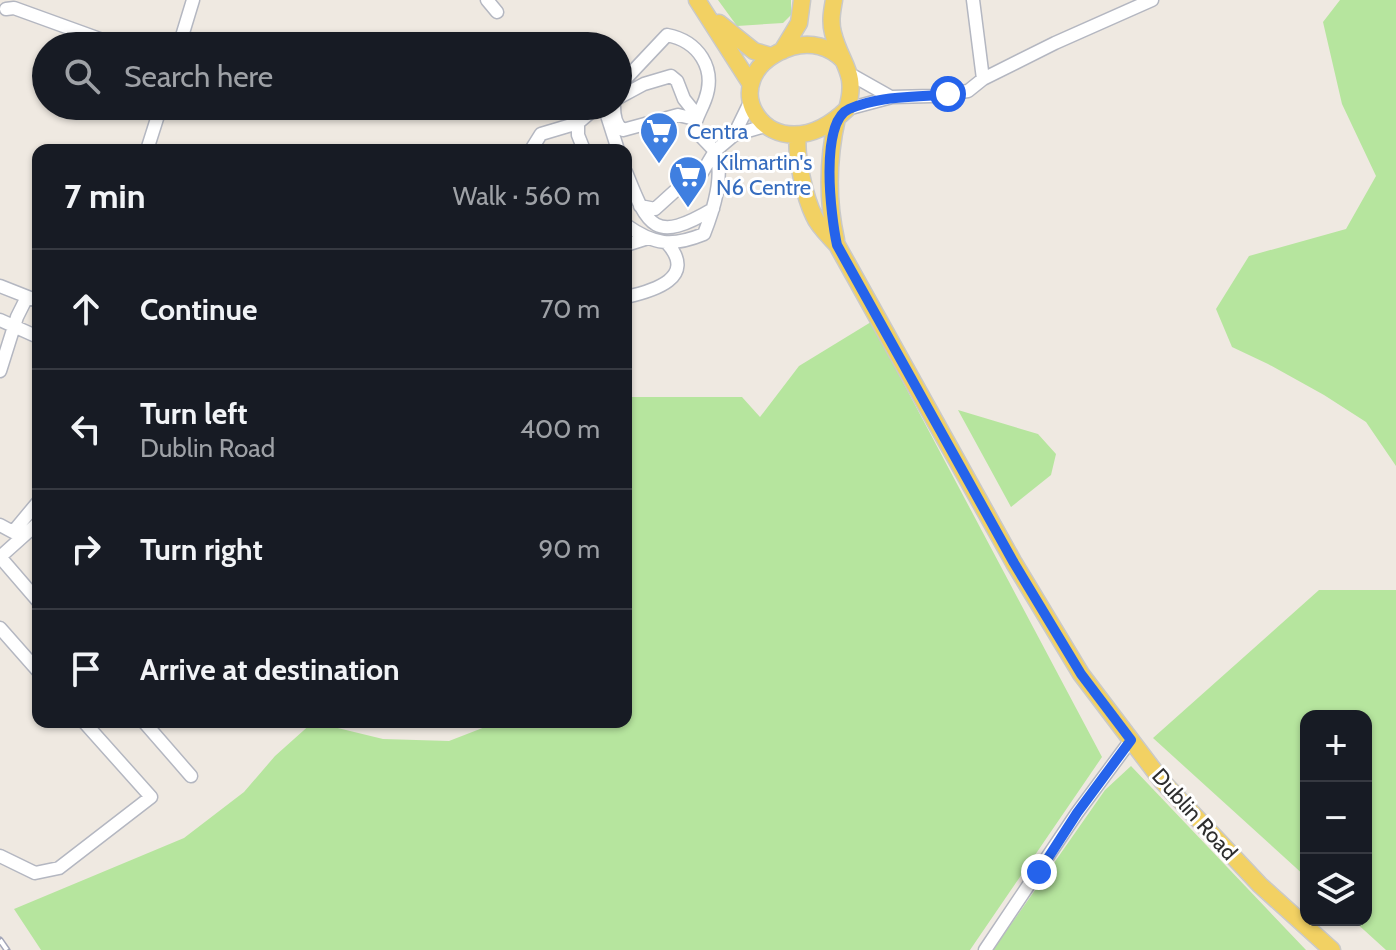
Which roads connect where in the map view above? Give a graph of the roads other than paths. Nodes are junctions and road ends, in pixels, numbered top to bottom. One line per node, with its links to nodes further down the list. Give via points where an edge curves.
1 (193, 0): 11 (street)
2 (487, 0): 9 (street)
3 (802, 0): 12 (main road, via 799,23)
4 (834, 0): 13 (main road, via 832,30)
5 (973, 0): 15 (street)
6 (1152, 0): 15 (street)
7 (702, 6): 12 (main road, via 754,51); 17 (main road)
8 (2, 7): 10 (street)
9 (497, 12)
10 (80, 32)
11 (183, 32)
12 (776, 53): 13 (main road, via 810,44 827,48); 17 (main road, via 755,72)
13 (846, 67): 18 (street, via 877,92); 19 (main road, via 851,89)
14 (632, 72): 20 (street, via 667,35 683,38 704,58 709,79)
15 (983, 79): 18 (street, via 968,91)
16 (632, 90): 20 (street, via 671,76)
17 (750, 91): 26 (main road); 27 (street)
18 (892, 97): 19 (street)
19 (842, 114): 28 (main road); 41 (main road, Dublin Road, via 830,155 830,211)
20 (696, 117): 24 (street, via 678,115 623,130); 33 (street, via 694,129)
21 (157, 120): 29 (street)
22 (582, 120): 25 (street)
23 (606, 120): 32 (street)
24 (616, 120)
25 (578, 123): 30 (street, via 541,134); 31 (street)
26 (765, 126): 27 (street); 28 (main road)
27 (734, 135): 33 (street)
28 (798, 136): 41 (main road, Dublin Road, via 796,148 814,218)
29 (149, 144)
30 (535, 144)
31 (582, 144)
32 (616, 144)
33 (715, 151): 35 (street, via 697,181 676,190 655,209); 36 (street)
34 (632, 187): 35 (street)
35 (640, 206): 36 (street, via 651,224 664,228)
36 (713, 209): 40 (street, via 704,234)
37 (632, 229): 38 (street)
38 (648, 238): 39 (street); 40 (street)
39 (632, 243)
40 (667, 243): 43 (street, via 675,252 677,268 668,283)
41 (837, 245): 58 (main road, Dublin Road, via 1014,563 1081,674)
42 (0, 286): 44 (street)
43 (632, 296)
44 (32, 299): 46 (street)
45 (0, 320): 46 (street)
46 (15, 325): 47 (street); 48 (street)
47 (32, 334)
48 (0, 371)
49 (32, 509): 50 (street, via 13,532)
50 (0, 525)
51 (32, 528): 52 (street)
52 (0, 557): 53 (street)
53 (32, 594)
54 (0, 628): 55 (street)
55 (32, 664)
56 (89, 728): 60 (street, via 151,797 59,868 35,873)
57 (149, 728): 59 (street)
58 (1131, 740): 61 (street); 62 (main road, Dublin Road, via 1162,781 1260,885)
59 (191, 776)
60 (0, 856)
61 (985, 950)
62 (1332, 950)

